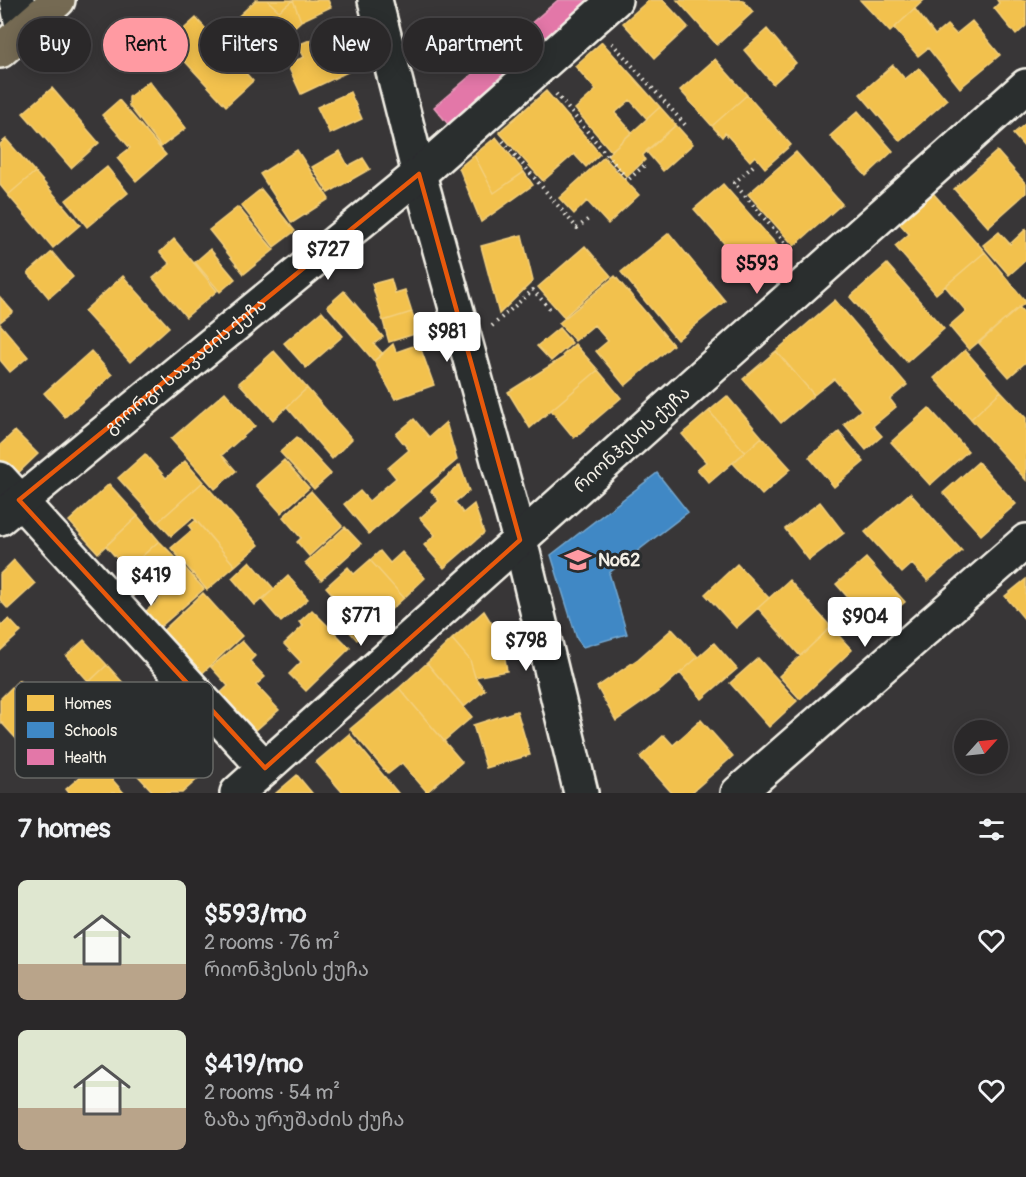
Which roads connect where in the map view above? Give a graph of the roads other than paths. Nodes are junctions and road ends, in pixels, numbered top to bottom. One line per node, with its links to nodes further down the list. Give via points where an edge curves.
1 (58, 0): 4 (main road)
2 (375, 0): 6 (street)
3 (603, 10): 6 (street, გიორგი სააკაძის ქუჩა)
4 (13, 27)
5 (1026, 86): 8 (street, რიონჰესის ქუჩა)
6 (419, 174): 7 (street, გიორგი სააკაძის ქუჩა); 8 (street)
7 (6, 499): 10 (street)
8 (520, 540): 12 (street, რიონჰესის ქუჩა); 14 (street)
9 (1026, 541): 15 (street)
10 (182, 682)
11 (213, 714): 12 (street)
12 (265, 768): 13 (street, რიონჰესის ქუჩა)
13 (237, 793)
14 (581, 793)
15 (738, 793)

